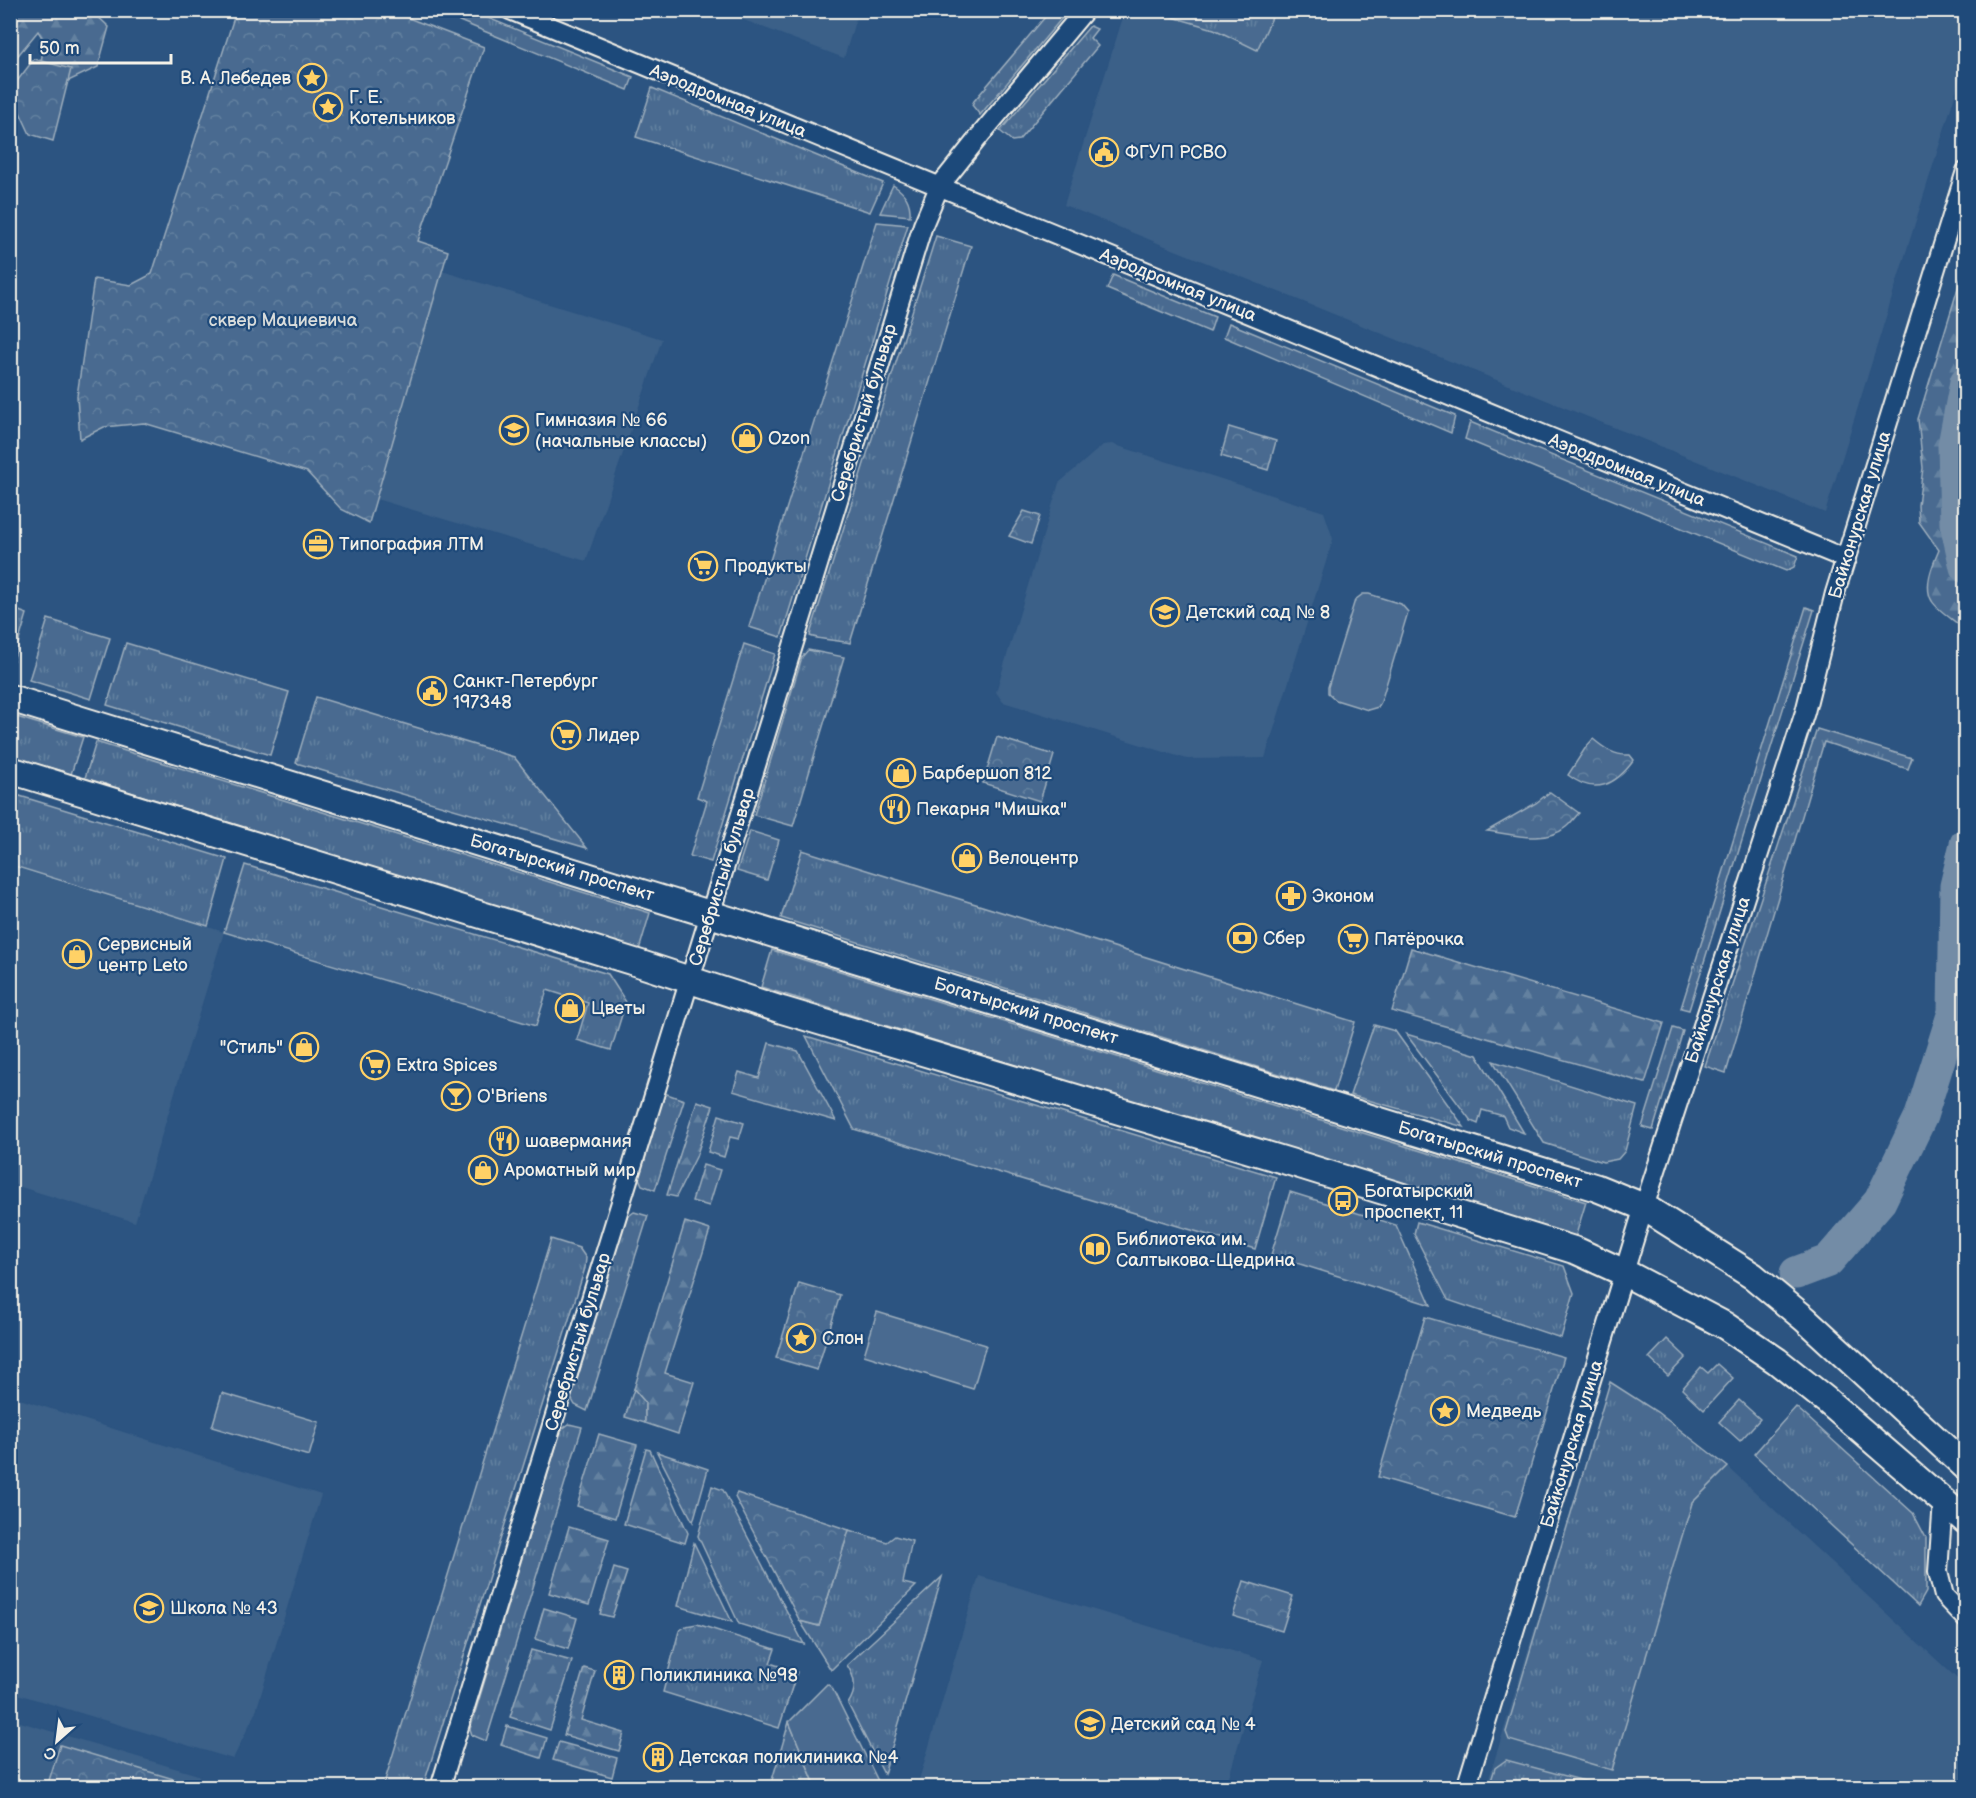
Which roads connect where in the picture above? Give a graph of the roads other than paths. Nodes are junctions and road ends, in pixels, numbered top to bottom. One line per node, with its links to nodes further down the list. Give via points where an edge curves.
1 (510, 10): 4 (street, Аэродромная улица)
2 (1085, 10): 4 (street, Серебристый бульвар)
3 (1965, 171): 5 (street, Байконурская улица)
4 (939, 188): 5 (street, Аэродромная улица); 8 (street, Серебристый бульвар, via 923,225)
5 (1846, 559): 10 (street, Байконурская улица, via 1805,712)
6 (10, 698): 8 (main road, Богатырский проспект)
7 (10, 770): 9 (main road)
8 (711, 914): 9 (street, Серебристый бульвар); 10 (main road, Богатырский проспект, via 1597,1188)
9 (690, 980): 11 (main road, via 1577,1251); 16 (street, Серебристый бульвар)
10 (1644, 1207): 11 (street, Байконурская улица); 12 (main road, Богатырский проспект, via 1753,1276)
11 (1625, 1273): 13 (main road, via 1724,1325 1777,1361); 17 (street, Байконурская улица)
12 (1965, 1467)
13 (1943, 1501): 14 (main road); 15 (street, via 1938,1572 1944,1596)
14 (1965, 1521)
15 (1965, 1619)
16 (440, 1788)
17 (1466, 1788)

